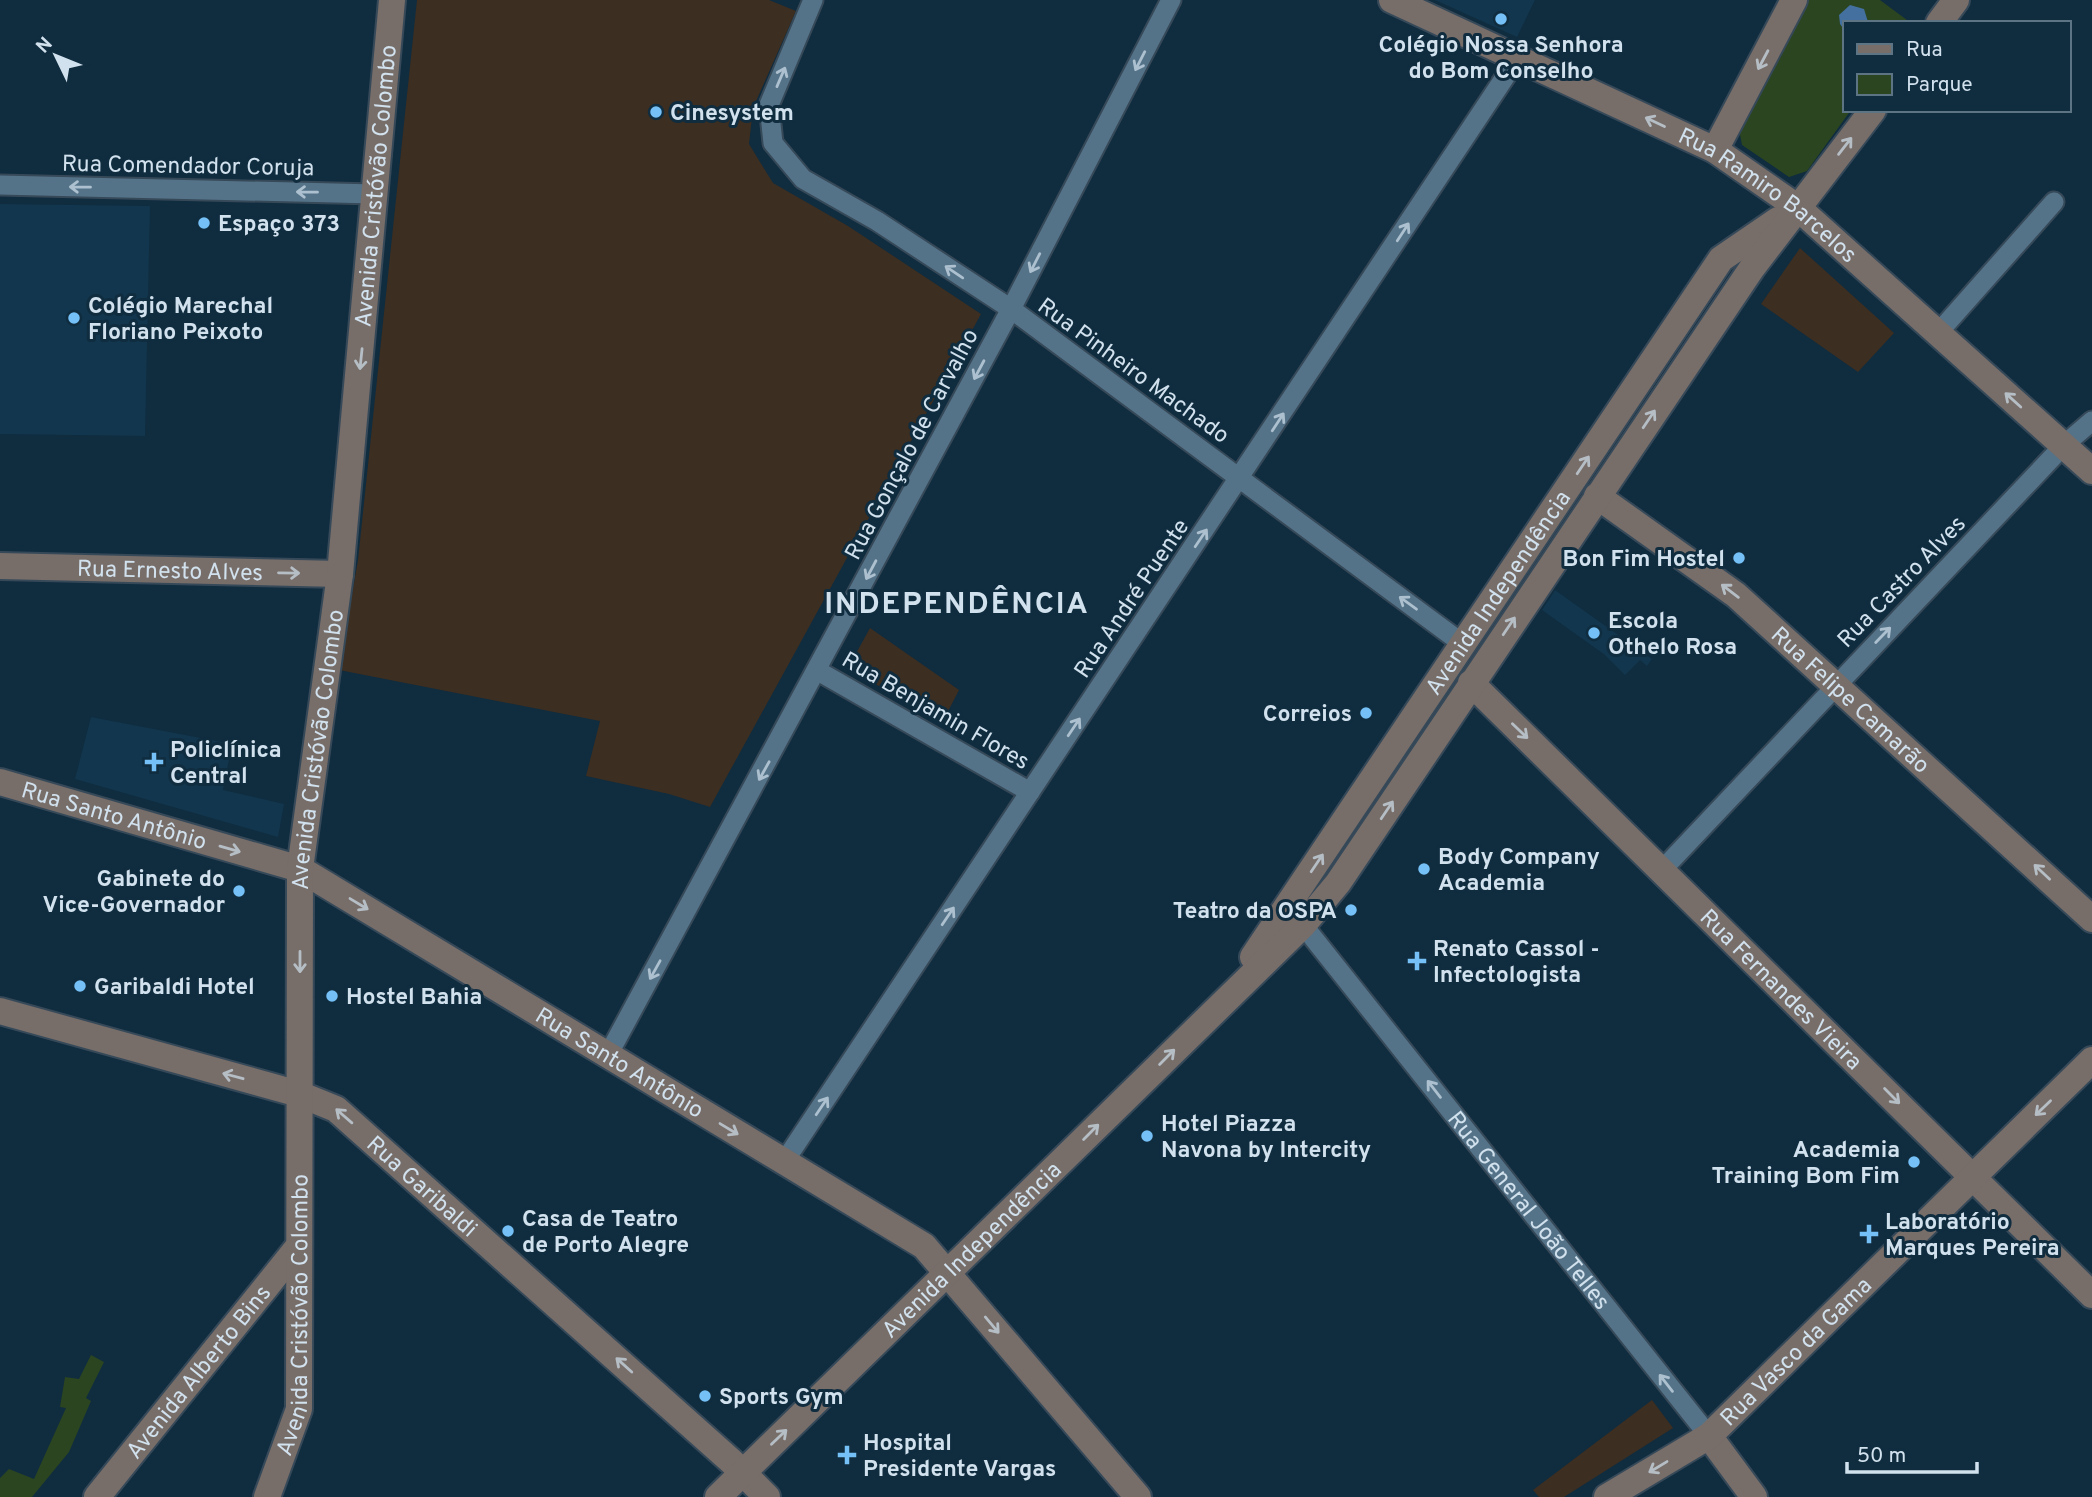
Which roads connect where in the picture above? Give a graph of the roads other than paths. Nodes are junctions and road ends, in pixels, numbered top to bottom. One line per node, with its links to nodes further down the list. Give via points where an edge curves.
1 (392, 0): 12 (street, Avenida Cristóvão Colombo)
2 (813, 0): 15 (street, Rua Pinheiro Machado, one-way to 2, via 877,221 803,179 773,143 769,104)
3 (1171, 0): 15 (street, Rua Gonçalo de Carvalho, one-way to 15)
4 (1392, 0): 6 (street, Rua Ramiro Barcelos)
5 (1794, 0): 8 (street, one-way to 8)
6 (1517, 60): 9 (street, Rua Ramiro Barcelos, one-way to 6); 20 (street, Rua André Puente, one-way to 6)
7 (1871, 112): 10 (street, Avenida Independência, one-way to 7)
8 (1728, 126): 9 (street); 10 (street, Rua Ramiro Barcelos, via 1727,139 1734,150 1784,184)
9 (1715, 150): 14 (street, Rua Ramiro Barcelos)
10 (1817, 181): 14 (street, Avenida Independência)
11 (0, 185): 12 (street, Rua Comendador Coruja, one-way to 11)
12 (375, 194): 23 (street, Avenida Cristóvão Colombo, one-way to 23)
13 (2054, 202): 16 (street)
14 (1797, 207): 16 (street, Rua Ramiro Barcelos); 21 (street, Avenida Independência, one-way to 14); 24 (street, Avenida Independência, one-way to 14, via 1721,259)
15 (1011, 309): 20 (street, Rua Pinheiro Machado); 25 (street, Rua Gonçalo de Carvalho, one-way to 25)
16 (1938, 333): 18 (street, Rua Ramiro Barcelos, one-way to 16)
17 (2092, 421): 18 (street, Rua Castro Alves)
18 (2064, 446): 19 (street, Rua Ramiro Barcelos); 27 (street, Rua Castro Alves, one-way to 18)
19 (2092, 471)
20 (1241, 479): 24 (street, Rua Pinheiro Machado, one-way to 20); 29 (street, Rua André Puente, one-way to 20)
21 (1597, 496): 26 (street, Avenida Independência, one-way to 21); 27 (street, Rua Felipe Camarão, one-way to 21, via 1737,595)
22 (0, 566): 23 (street, Rua Ernesto Alves, one-way to 23)
23 (340, 574): 30 (street, Avenida Cristóvão Colombo)
24 (1463, 643): 34 (street, Avenida Independência, one-way to 24)
25 (818, 671): 29 (street, Rua Benjamin Flores); 36 (street, Rua Gonçalo de Carvalho, one-way to 36)
26 (1471, 683): 31 (street, Rua Fernandes Vieira, one-way to 31); 33 (street, Avenida Independência, one-way to 26, via 1338,883)
27 (1836, 685): 31 (street, Rua Castro Alves); 32 (street, Rua Felipe Camarão, one-way to 27)
28 (0, 782): 30 (street, Rua Santo Antônio, one-way to 30)
29 (1030, 792): 39 (street, Rua André Puente, one-way to 29)
30 (300, 869): 36 (street, Rua Santo Antônio, one-way to 36); 38 (street, Avenida Cristóvão Colombo, one-way to 38)
31 (1663, 869): 40 (street, Rua Fernandes Vieira, one-way to 40)
32 (2092, 919)
33 (1303, 925): 34 (street, Avenida Independência); 44 (street, Rua General João Telles, one-way to 33)
34 (1223, 1000): 42 (street, Avenida Independência, one-way to 34)
35 (0, 1011): 38 (street, Rua Garibaldi, one-way to 35)
36 (608, 1055): 39 (street, Rua Santo Antônio, one-way to 39)
37 (2092, 1060): 40 (street, Rua Vasco da Gama, one-way to 40)
38 (299, 1094): 41 (street, Avenida Cristóvão Colombo); 45 (street, Rua Garibaldi, one-way to 38, via 336,1109)
39 (784, 1162): 42 (street, Rua Santo Antônio, via 924,1247)
40 (1973, 1177): 43 (street, Rua Fernandes Vieira); 44 (street, Rua Vasco da Gama)
41 (299, 1246): 46 (street, Avenida Alberto Bins); 47 (street, Avenida Cristóvão Colombo, via 299,1409)
42 (948, 1272): 45 (street, Avenida Independência, one-way to 42); 50 (street, Rua Santo Antônio, one-way to 50)
43 (2092, 1295)
44 (1709, 1436): 51 (street, Rua Vasco da Gama, one-way to 51); 52 (street, Rua General João Telles)
45 (743, 1472): 48 (street, Avenida Independência); 49 (street, Rua Garibaldi)
46 (97, 1497)
47 (267, 1497)
48 (718, 1497)
49 (767, 1497)
50 (1138, 1497)
51 (1607, 1497)
52 (1754, 1497)

